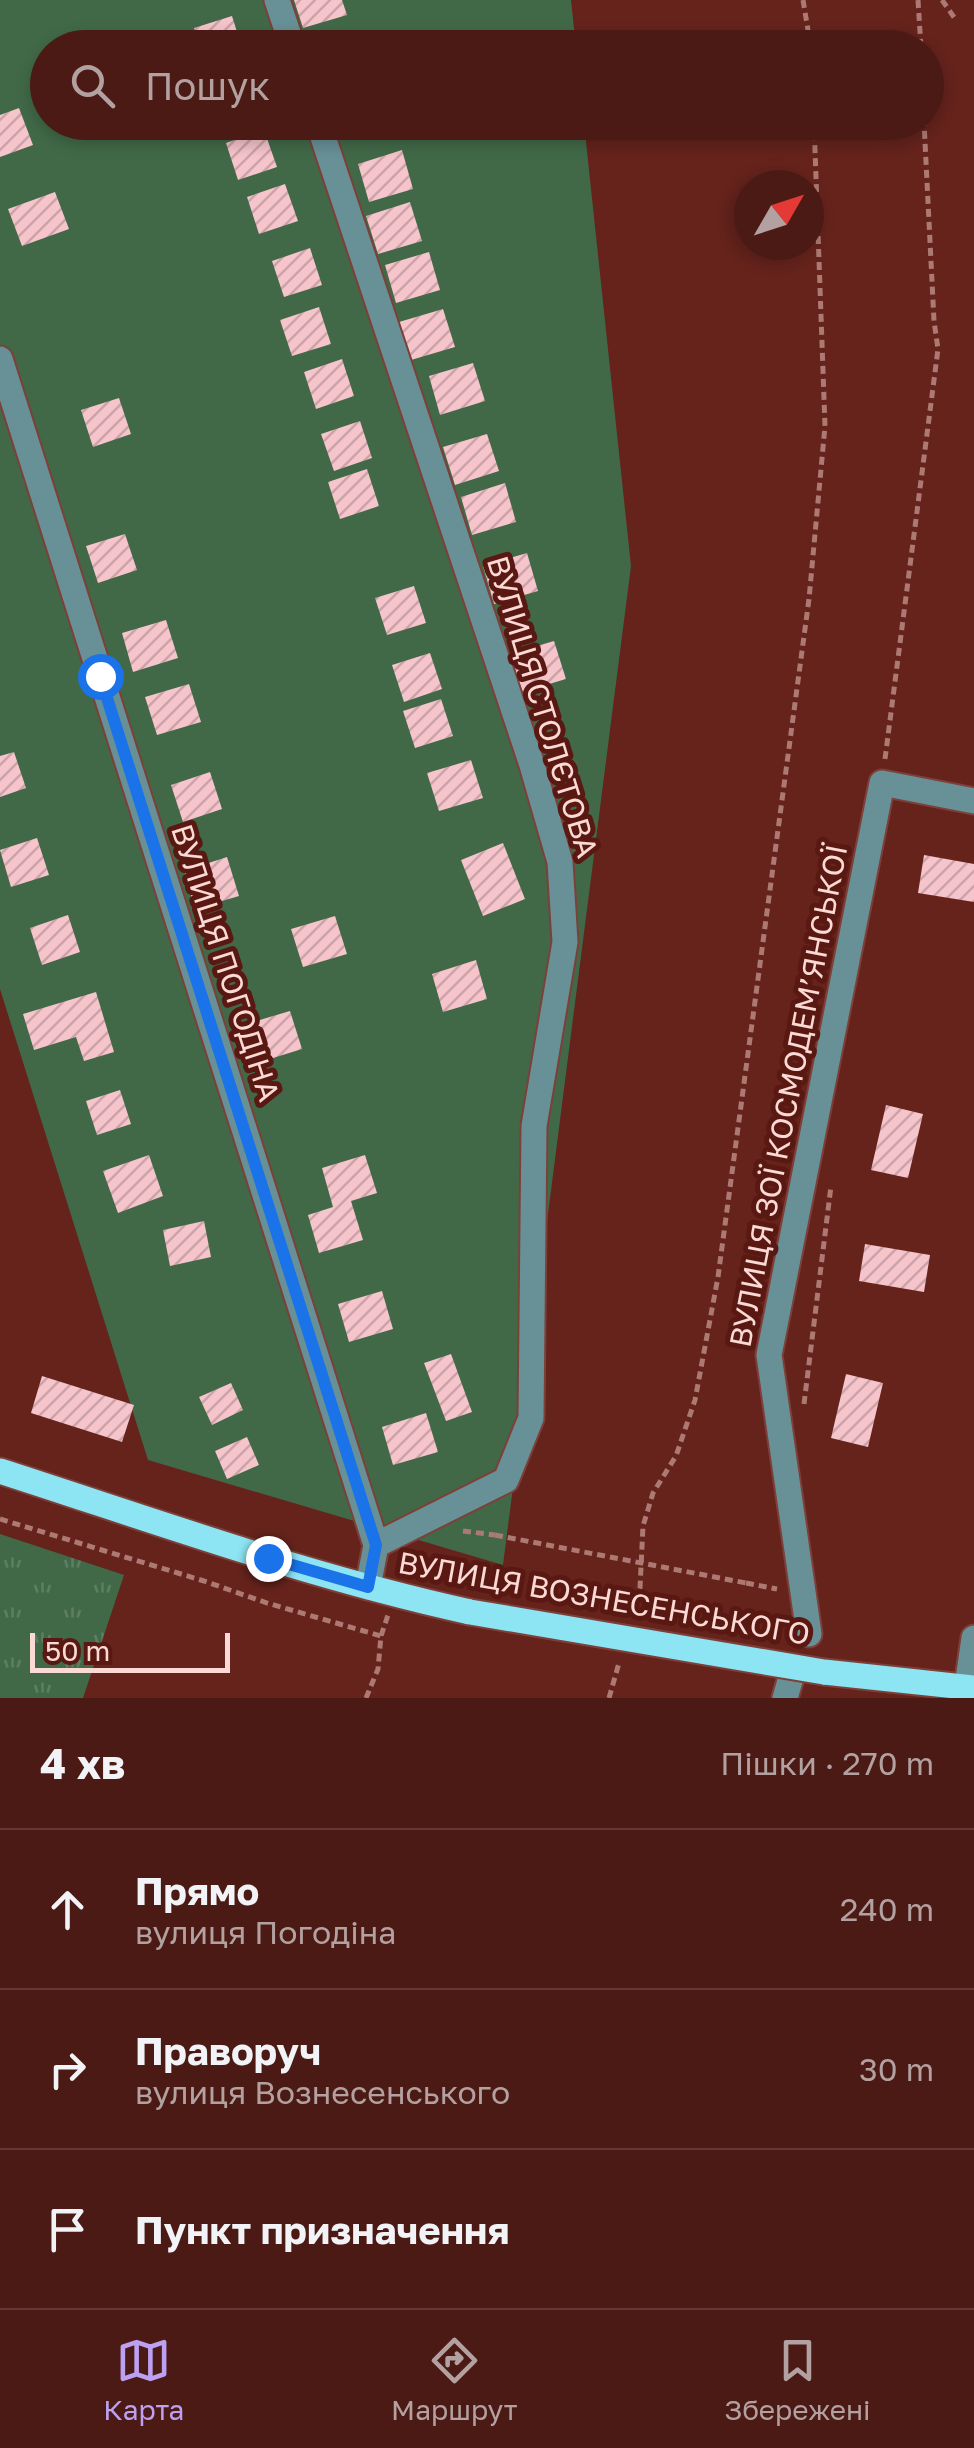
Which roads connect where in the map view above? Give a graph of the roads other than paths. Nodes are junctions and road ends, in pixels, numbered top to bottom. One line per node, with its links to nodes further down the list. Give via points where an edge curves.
1 (278, 0): 2 (street)
2 (287, 30)
3 (324, 140): 7 (street, ВУЛИЦЯ СТОЛЄТОВА, via 532,766 560,862 565,942 534,1126 531,1418 506,1480)
4 (0, 359): 7 (street, ВУЛИЦЯ ПОГОДІНА)
5 (974, 801): 9 (street, ВУЛИЦЯ ЗОЇ КОСМОДЕМ’ЯНСЬКОЇ, via 882,782 769,1354)
6 (0, 1471): 8 (main road, ВУЛИЦЯ ВОЗНЕСЕНСЬКОГО)
7 (376, 1545): 8 (street, ВУЛИЦЯ ПОГОДІНА)
8 (368, 1587): 11 (main road, ВУЛИЦЯ ВОЗНЕСЕНСЬКОГО, bridge, via 470,1612)
9 (809, 1634)
10 (974, 1638): 12 (street)
11 (794, 1667): 12 (main road, ВУЛИЦЯ ВОЗНЕСЕНСЬКОГО, bridge); 13 (street)
12 (971, 1687)
13 (786, 1698)

